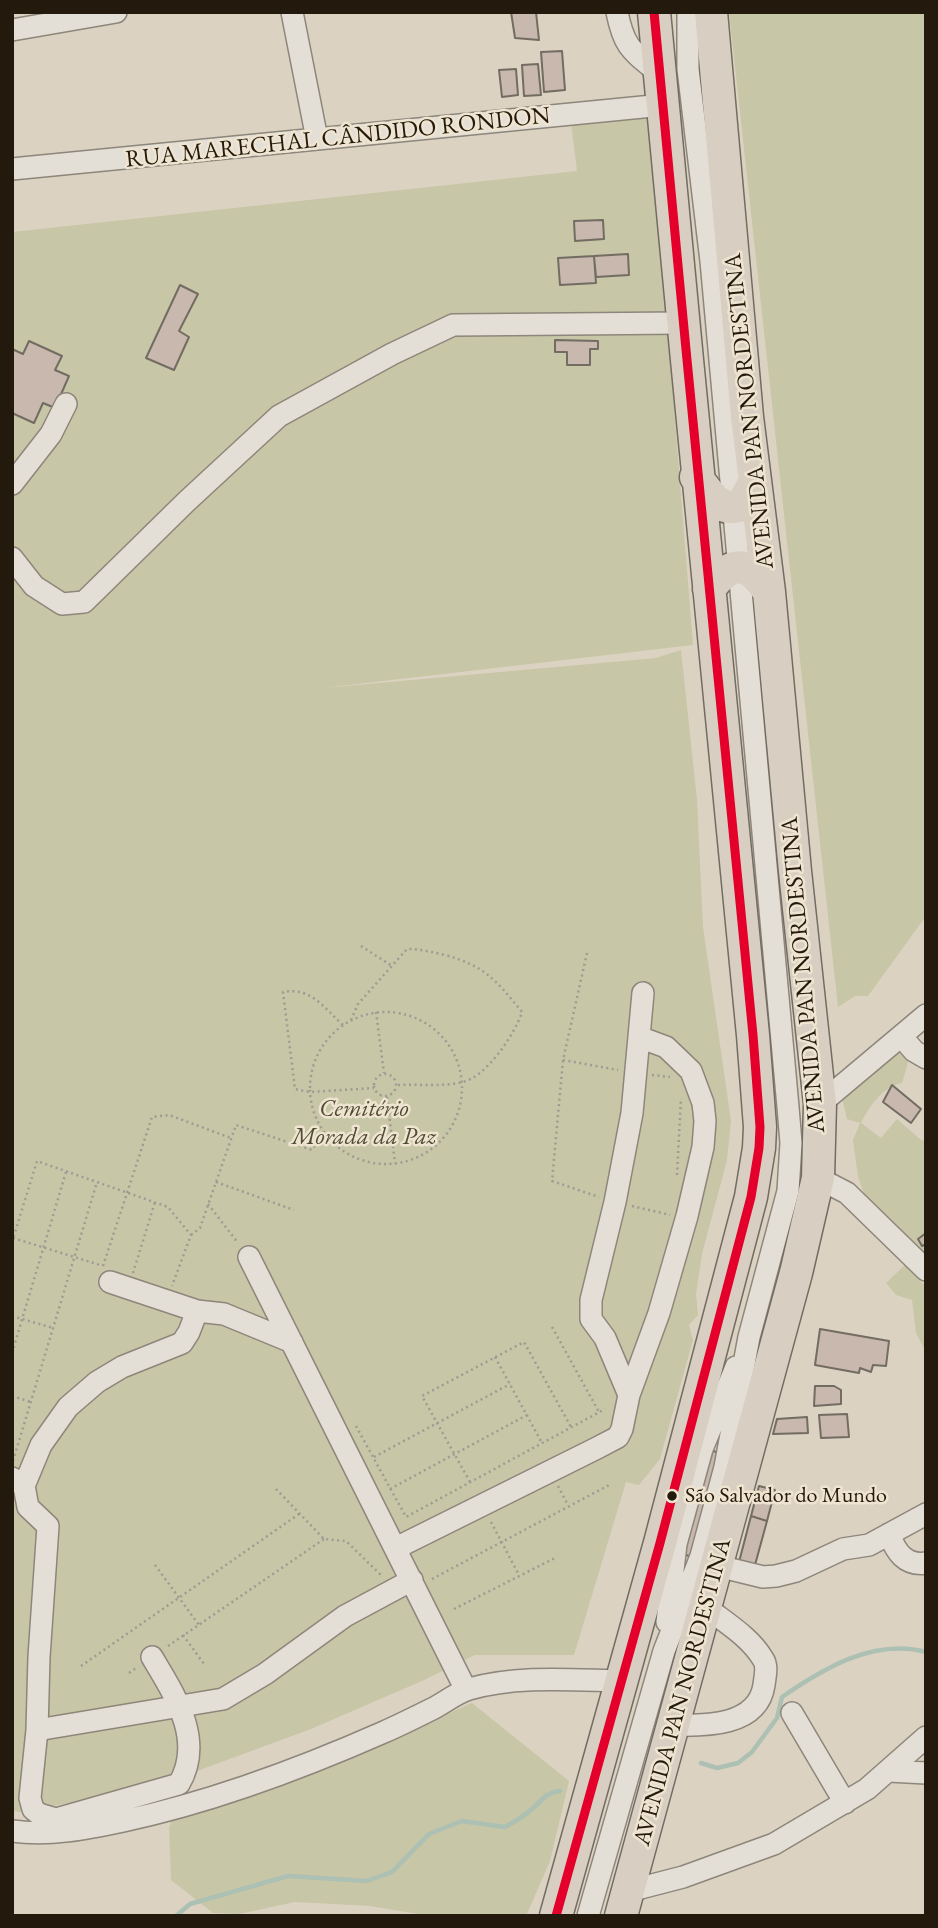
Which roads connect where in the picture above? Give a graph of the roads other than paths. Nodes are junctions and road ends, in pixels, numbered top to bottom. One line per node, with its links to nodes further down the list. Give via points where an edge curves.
1 (116, 12): 8 (street)
2 (292, 12): 12 (street)
3 (617, 12): 9 (street, via 619,29 631,50)
4 (654, 12): 9 (highway)
5 (672, 12): 9 (street)
6 (688, 12): 9 (street)
7 (711, 12): 11 (highway, AVENIDA PAN NORDESTINA)
8 (12, 30)
9 (674, 71): 10 (highway); 15 (street)
10 (663, 105): 12 (street, RUA MARECHAL CÂNDIDO RONDON); 14 (highway)
11 (720, 113): 15 (highway); 20 (highway, AVENIDA PAN NORDESTINA)
12 (317, 139): 13 (street, RUA MARECHAL CÂNDIDO RONDON)
13 (12, 169)
14 (676, 226): 16 (highway); 17 (street)
15 (711, 261): 17 (street)
16 (683, 323): 19 (highway); 23 (street, via 453,324 279,416 84,602 62,604 34,586)
17 (717, 334): 22 (street)
18 (66, 404): 21 (street, via 51,434)
19 (696, 477): 22 (highway, via 718,503); 25 (highway)
20 (754, 483): 22 (highway, via 742,505); 26 (highway, AVENIDA PAN NORDESTINA)
21 (12, 484)
22 (733, 509): 24 (street)
23 (12, 558)
24 (738, 567): 25 (highway, via 729,568); 26 (highway, via 750,569); 63 (street, via 791,1143 788,1191 750,1337 702,1449 676,1544 664,1651)
25 (709, 589): 49 (highway, via 753,1035 759,1148 741,1240)
26 (769, 592): 32 (highway, AVENIDA PAN NORDESTINA)
27 (643, 993): 29 (street)
28 (926, 1015): 30 (street)
29 (639, 1037): 39 (street, via 629,1126 591,1300 591,1319 605,1338); 39 (street, via 659,1043 691,1070 705,1121 687,1216)
30 (901, 1037): 31 (street); 32 (street)
31 (926, 1058)
32 (820, 1104): 33 (highway, AVENIDA PAN NORDESTINA)
33 (818, 1178): 35 (street, via 847,1193); 45 (highway, AVENIDA PAN NORDESTINA)
34 (249, 1257): 38 (street)
35 (926, 1270)
36 (109, 1272): 37 (street)
37 (197, 1311): 38 (street, via 224,1314); 40 (street, via 182,1343 122,1367 68,1407)
38 (292, 1342): 43 (street)
39 (629, 1395): 43 (street, via 618,1437)
40 (18, 1482): 54 (street, via 28,1507 48,1526)
41 (926, 1514): 42 (street)
42 (889, 1534): 44 (street, via 900,1556); 45 (street, via 776,1576)
43 (396, 1548): 46 (street)
44 (926, 1563)
45 (718, 1566): 47 (highway, AVENIDA PAN NORDESTINA)
46 (407, 1586): 50 (street); 51 (street, via 345,1616 223,1699)
47 (706, 1608): 53 (highway, AVENIDA PAN NORDESTINA); 53 (street, via 737,1631 764,1660 763,1692 754,1708 736,1718)
48 (152, 1657): 51 (street)
49 (622, 1681): 50 (street, via 498,1682); 62 (highway)
50 (466, 1690): 58 (street, via 292,1770)
51 (180, 1705): 54 (street); 58 (street, via 189,1741 186,1773)
52 (792, 1713): 59 (street)
53 (674, 1725): 61 (highway, AVENIDA PAN NORDESTINA)
54 (37, 1730): 58 (street, via 30,1798 39,1814 56,1819)
55 (926, 1737): 56 (street)
56 (889, 1771): 57 (street); 59 (street)
57 (926, 1773)
58 (158, 1802): 60 (street, via 58,1832)
59 (845, 1803): 61 (street, via 762,1849)
60 (12, 1831)
61 (625, 1903)
62 (556, 1916)
63 (588, 1916)

